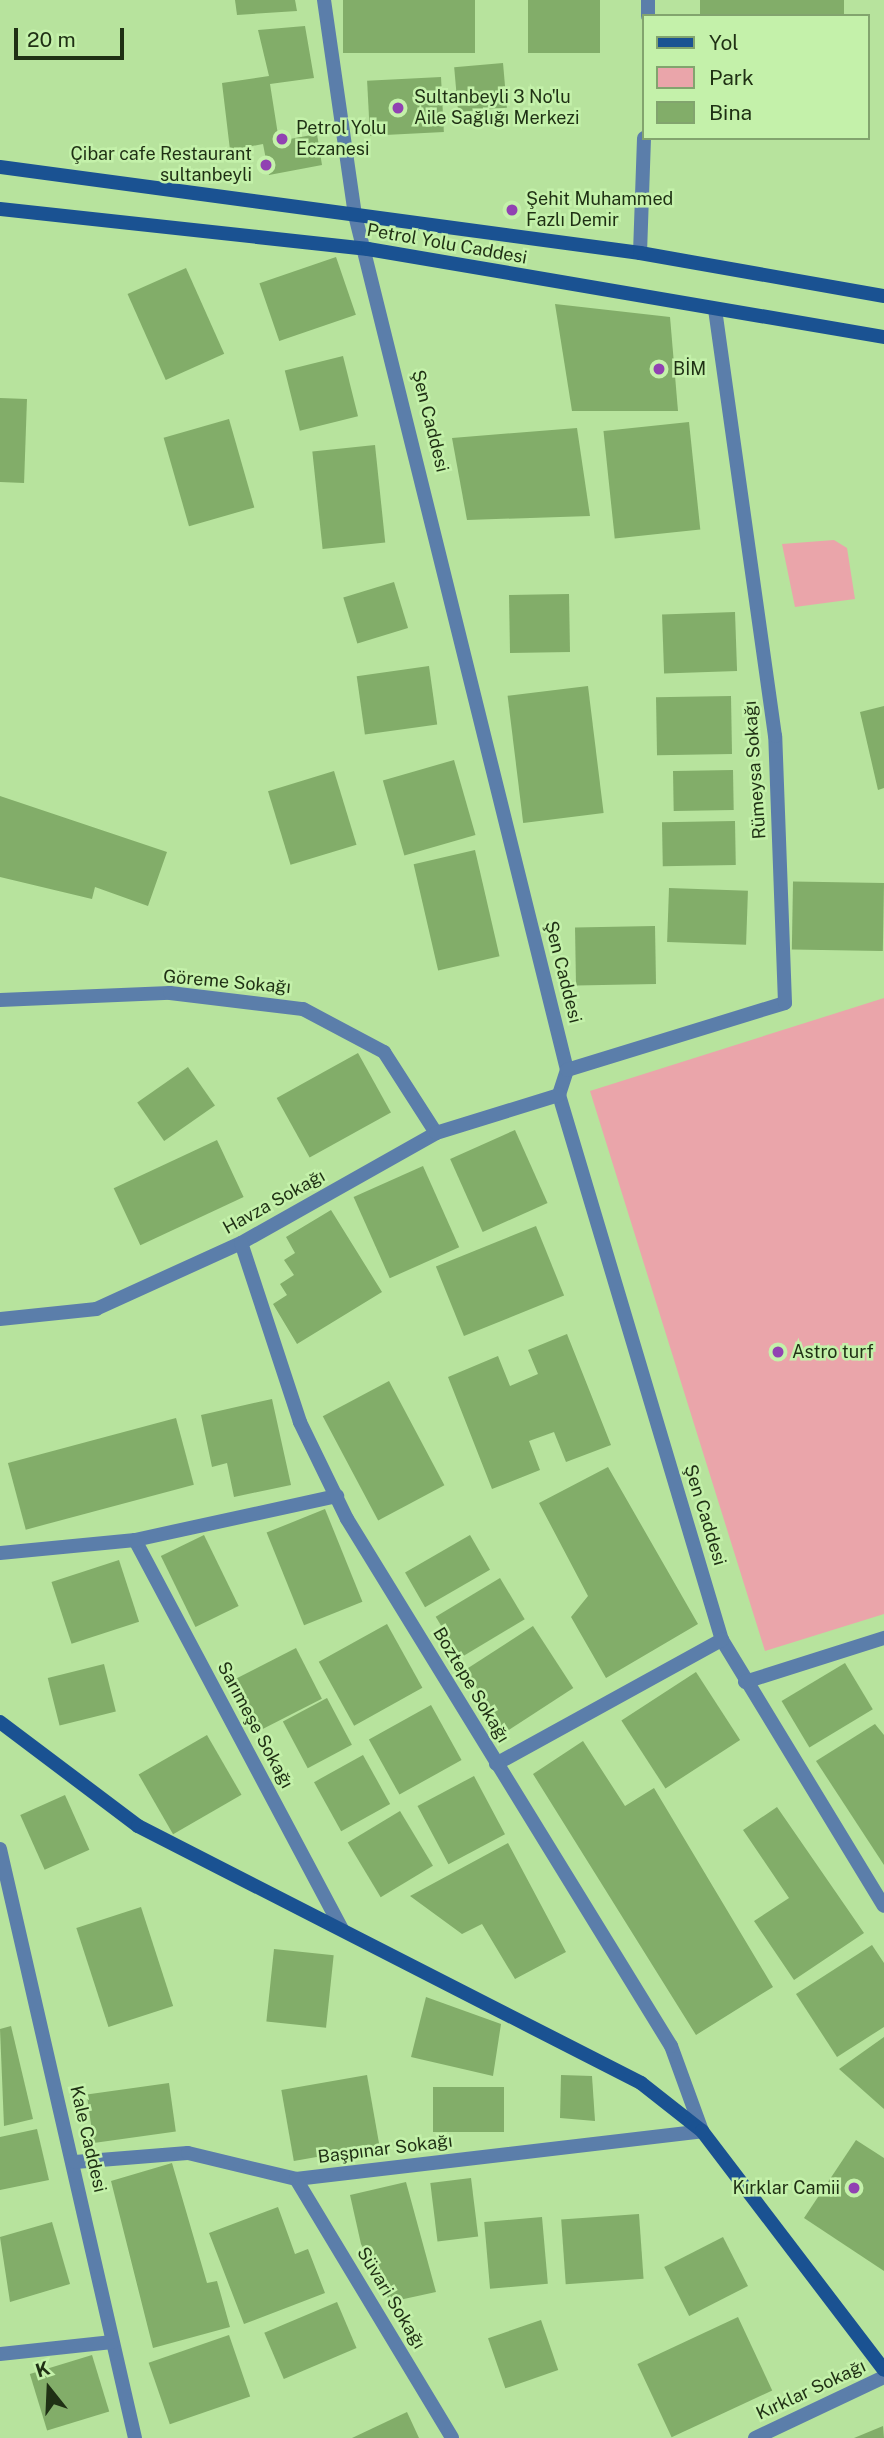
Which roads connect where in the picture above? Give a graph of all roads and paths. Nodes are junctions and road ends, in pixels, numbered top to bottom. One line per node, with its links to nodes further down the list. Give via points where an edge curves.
1 (324, 0): 5 (street, Şen Caddesi)
2 (644, 140): 7 (street)
3 (0, 167): 5 (main road, Petrol Yolu Caddesi)
4 (0, 209): 6 (main road, Petrol Yolu Caddesi)
5 (355, 215): 6 (street, Şen Caddesi); 7 (main road, Petrol Yolu Caddesi)
6 (368, 249): 9 (main road, Petrol Yolu Caddesi); 12 (street, Şen Caddesi)
7 (640, 253): 8 (main road, Petrol Yolu Caddesi)
8 (884, 296)
9 (715, 310): 10 (main road, Petrol Yolu Caddesi); 12 (street, Rümeysa Sokağı, via 775,736 785,1003)
10 (884, 337)
11 (0, 1000): 14 (street, Göreme Sokağı, via 170,993 303,1009 384,1052)
12 (567, 1070): 13 (street)
13 (559, 1096): 14 (street, Havza Sokağı); 21 (street, Şen Caddesi)
14 (436, 1133): 15 (street, Havza Sokağı)
15 (241, 1243): 16 (street, Havza Sokağı, via 96,1309); 17 (street, Boztepe Sokağı, via 300,1422)
16 (0, 1319)
17 (337, 1496): 18 (street); 24 (street, Boztepe Sokağı)
18 (135, 1539): 19 (street); 27 (street, Sarımeşe Sokağı)
19 (0, 1553)
20 (884, 1638): 22 (street)
21 (722, 1640): 22 (street, Şen Caddesi); 24 (street)
22 (745, 1682): 26 (street, Şen Caddesi)
23 (0, 1722): 27 (main road, via 138,1826)
24 (496, 1764): 28 (street, Boztepe Sokağı, via 671,2046)
25 (0, 1849): 29 (street, Kale Caddesi)
26 (884, 1906)
27 (342, 1929): 28 (main road, via 641,2083)
28 (702, 2131): 30 (street, Başpınar Sokağı); 33 (main road)
29 (75, 2162): 30 (street, Başpınar Sokağı, via 188,2153); 31 (street, Kale Caddesi)
30 (296, 2179): 36 (street, Süvari Sokağı)
31 (112, 2342): 32 (street); 35 (street, Kale Caddesi)
32 (0, 2354)
33 (884, 2370)
34 (884, 2376): 37 (street, Kırklar Sokağı)
35 (135, 2438)
36 (452, 2438)
37 (755, 2438)

